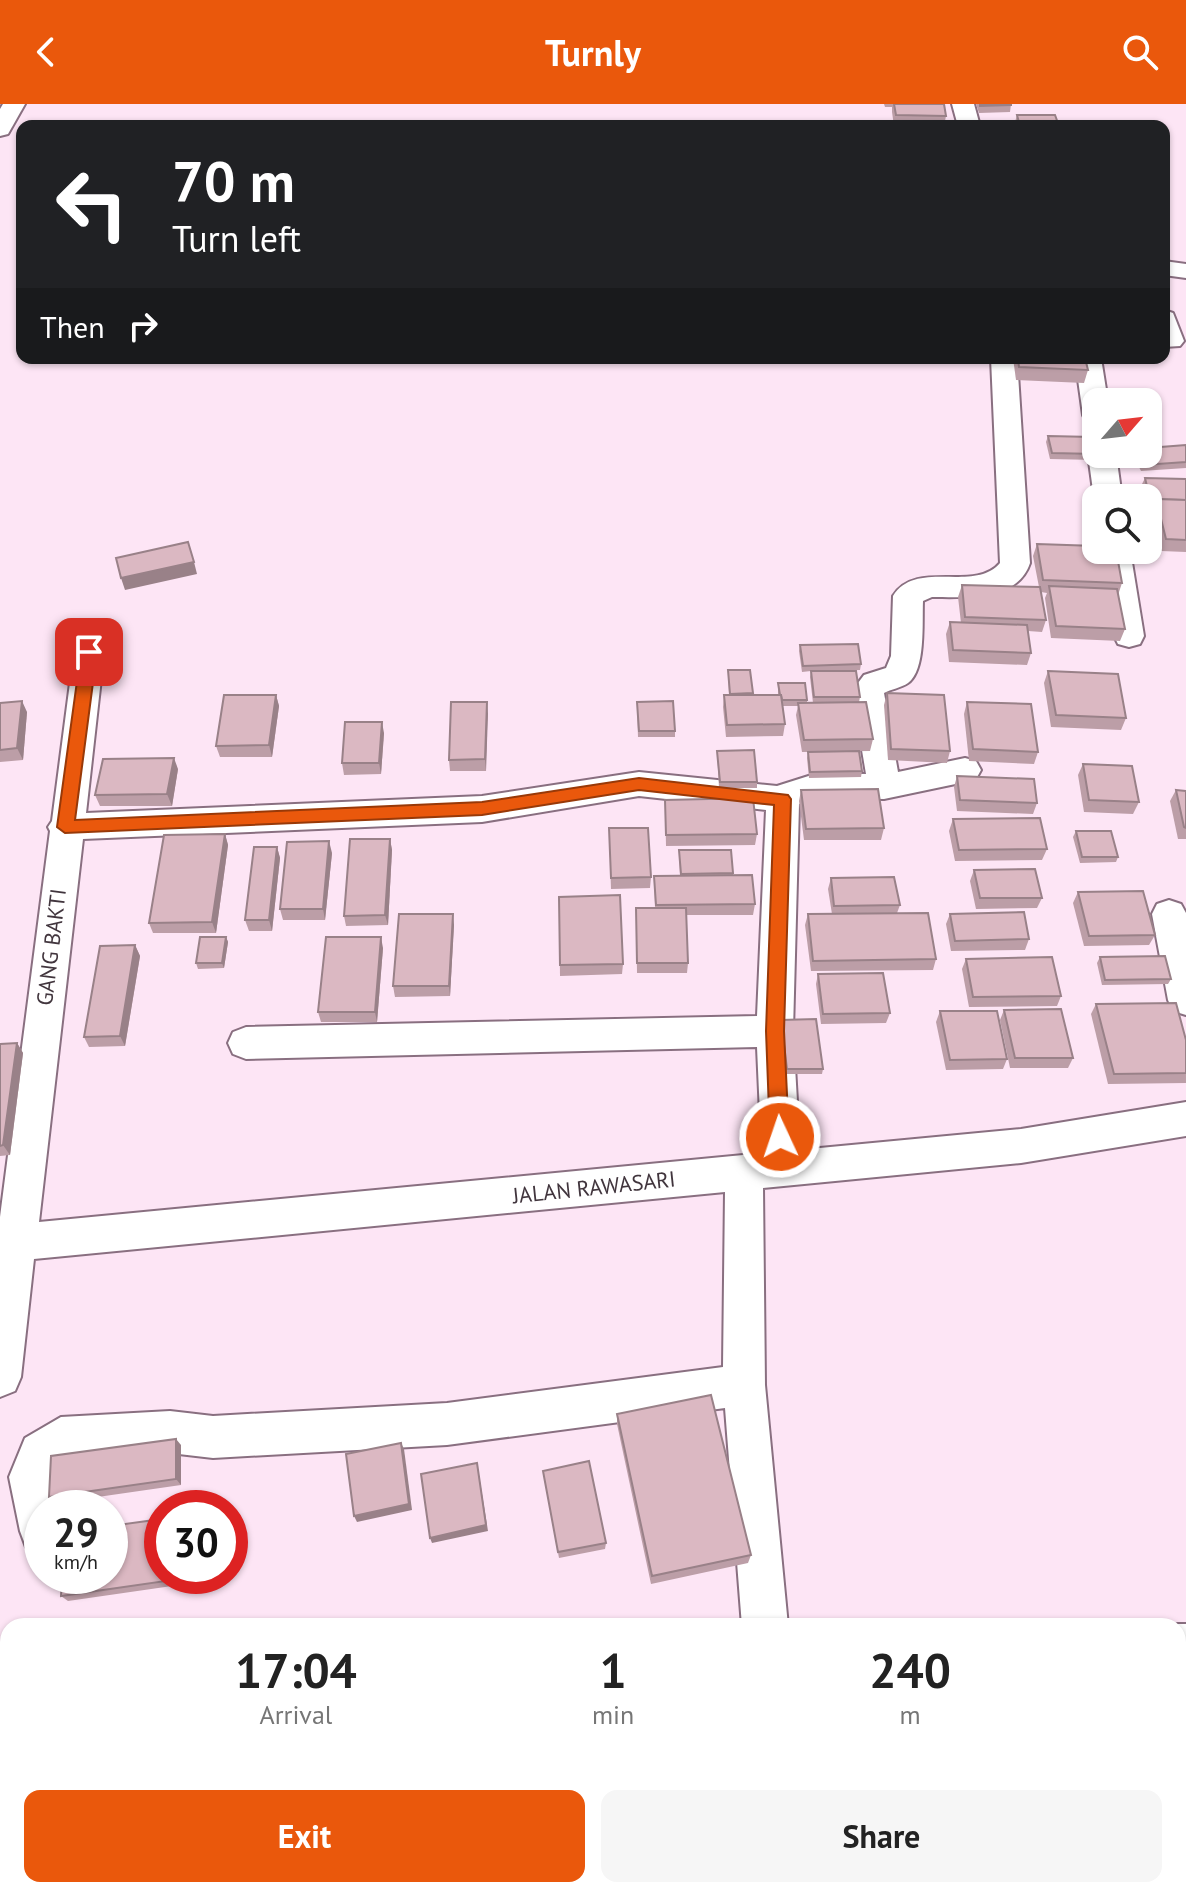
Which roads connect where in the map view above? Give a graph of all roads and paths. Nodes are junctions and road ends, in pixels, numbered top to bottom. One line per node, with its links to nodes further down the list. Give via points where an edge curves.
1 (14, 104): 2 (street)
2 (0, 129)
3 (1004, 364): 10 (street, via 1015,563 1012,572 985,586 928,587 908,596 906,656 898,675 868,691)
4 (1089, 364): 5 (street)
5 (1092, 388)
6 (1118, 564): 7 (street)
7 (1129, 636)
8 (89, 652): 12 (street, GANG BAKTI)
9 (965, 770): 10 (street)
10 (884, 787): 11 (street, via 807,787)
11 (783, 799): 12 (street, via 639,784 482,809); 15 (street)
12 (65, 827): 20 (street, GANG BAKTI)
13 (1169, 914): 14 (street)
14 (1186, 1000)
15 (775, 1031): 16 (street); 18 (street)
16 (246, 1043)
17 (1186, 1119): 19 (street, JALAN RAWASARI, via 1021,1146)
18 (780, 1137)
19 (744, 1172): 20 (street, JALAN RAWASARI); 22 (street)
20 (7, 1243): 21 (street, GANG BAKTI)
21 (0, 1377)
22 (744, 1385): 23 (street, via 447,1424 213,1437 170,1432 61,1438 40,1453 31,1477); 24 (street)
23 (34, 1490)
24 (764, 1618)

